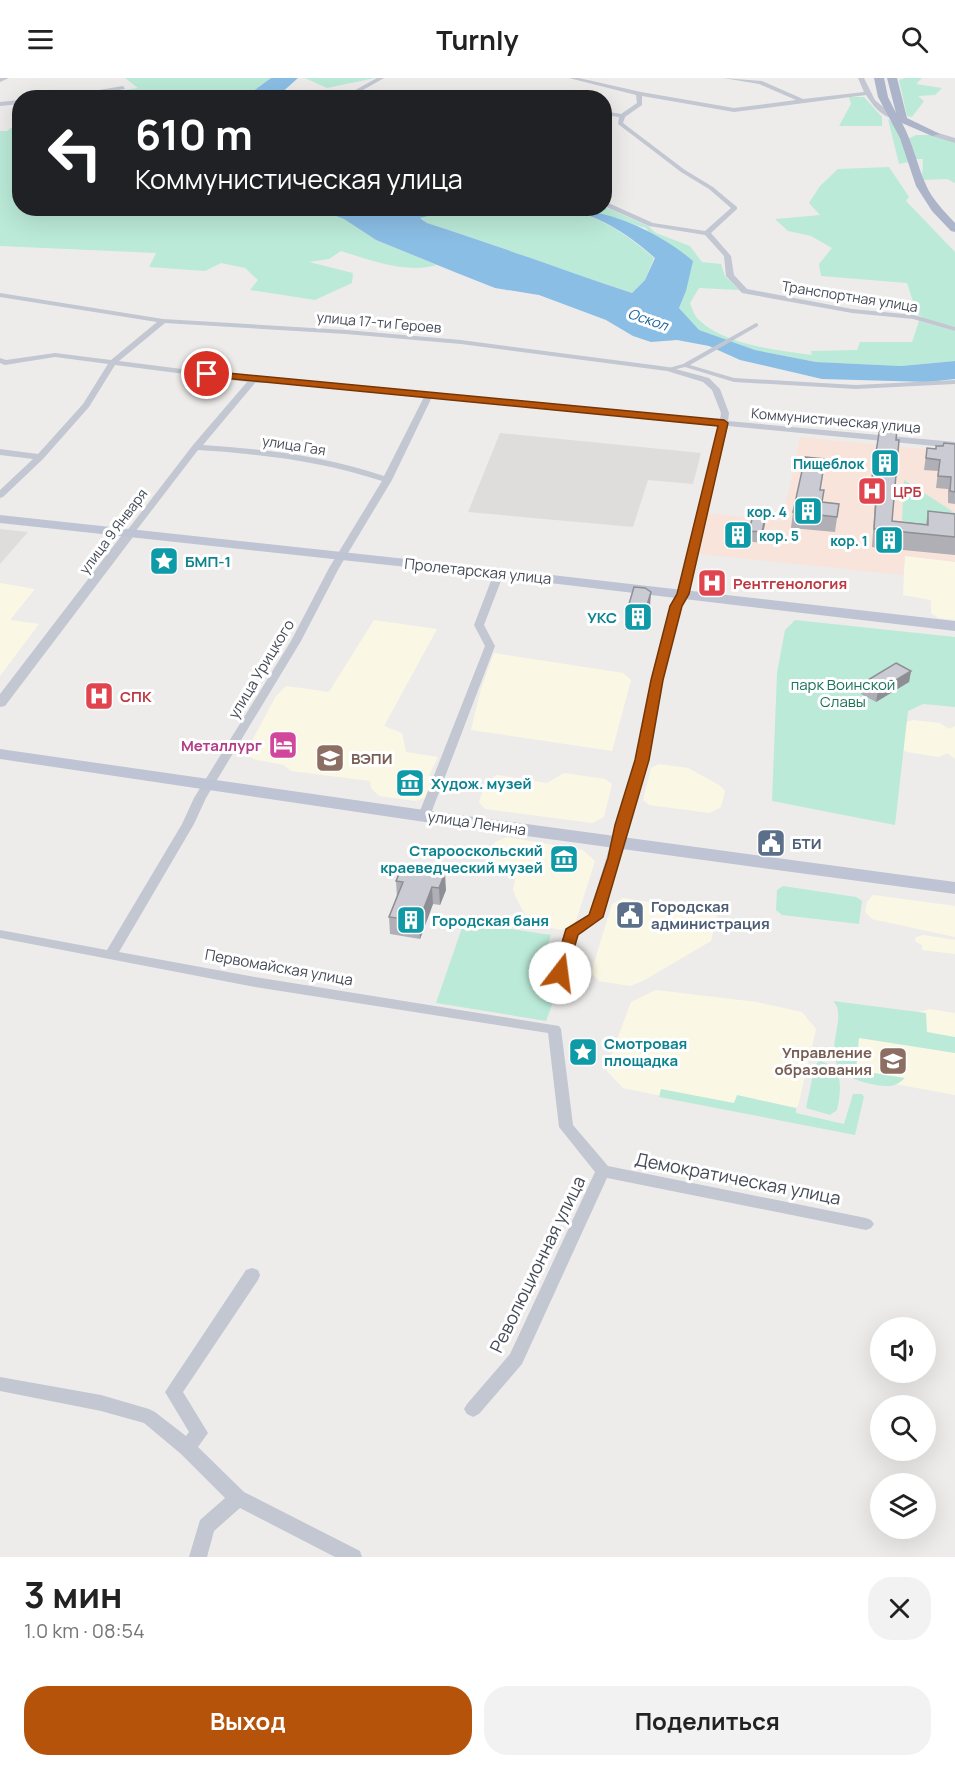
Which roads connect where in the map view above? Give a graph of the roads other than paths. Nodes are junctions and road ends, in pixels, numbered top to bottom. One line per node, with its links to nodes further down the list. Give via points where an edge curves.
1 (6, 78): 8 (street)
2 (381, 78): 11 (street)
3 (572, 78): 13 (street)
4 (726, 78): 14 (street, via 760,82)
5 (861, 78): 12 (street)
6 (879, 78): 16 (main road, via 883,97)
7 (892, 78): 16 (main road)
8 (0, 80)
9 (123, 88): 10 (street)
10 (109, 90)
11 (359, 90)
12 (866, 93): 14 (street); 16 (street, via 884,113)
13 (641, 94): 14 (street, via 734,110); 17 (street, via 640,104)
14 (804, 102)
15 (612, 114): 17 (street)
16 (896, 115): 18 (main road); 19 (main road)
17 (622, 116): 23 (street, via 622,126 735,208)
18 (935, 135): 19 (main road); 20 (street)
19 (905, 138): 22 (main road, via 927,197)
20 (955, 141)
21 (612, 207): 23 (street, via 651,225)
22 (955, 229)
23 (707, 233): 27 (street, Транспортная улица, via 727,256 730,276 745,291 852,311 914,317)
24 (0, 295): 25 (street, улица 17-ти Героев)
25 (163, 321): 29 (street); 31 (street, улица 17-ти Героев, via 438,340)
26 (756, 325): 30 (street)
27 (955, 330)
28 (0, 360): 29 (street, Коммунистическая улица, via 5,363 55,355)
29 (113, 362): 32 (street, Коммунистическая улица); 39 (street, via 86,405)
30 (685, 365): 31 (street); 33 (street, via 734,380 856,387)
31 (668, 369): 35 (street, улица 17-ти Героев, via 705,380 716,389 724,405)
32 (253, 380): 34 (street, Коммунистическая улица); 37 (street, улица 9 Января)
33 (955, 382)
34 (429, 395): 35 (street, Коммунистическая улица); 40 (street, улица Урицкого)
35 (724, 423): 36 (street, Коммунистическая улица); 46 (street)
36 (955, 445)
37 (196, 447): 40 (street, улица Гая, via 305,459 365,471); 43 (street, улица 9 Января)
38 (0, 452): 39 (street)
39 (40, 457): 41 (street)
40 (387, 480): 44 (street, улица Урицкого)
41 (0, 495)
42 (0, 519): 43 (main road, Пролетарская улица)
43 (129, 534): 44 (main road, Пролетарская улица); 48 (street, улица 9 Января)
44 (342, 556): 45 (main road, Пролетарская улица); 50 (street, улица Урицкого)
45 (499, 573): 46 (main road, Пролетарская улица); 51 (street, via 479,625 490,646)
46 (683, 594): 47 (main road, Пролетарская улица); 52 (street, via 676,606 642,760)
47 (955, 626)
48 (0, 703)
49 (0, 754): 50 (main road, улица Ленина)
50 (209, 785): 51 (main road, улица Ленина); 55 (street, улица Урицкого)
51 (424, 816): 52 (main road, улица Ленина)
52 (618, 843): 53 (main road, улица Ленина); 56 (street, via 596,917 571,933 560,973)
53 (955, 888)
54 (0, 934): 55 (street, Первомайская улица)
55 (111, 954): 57 (street, Первомайская улица, via 255,982)
56 (568, 981)
57 (554, 1029): 58 (street, Революционная улица, via 566,1127)
58 (603, 1171): 59 (street, Демократическая улица); 62 (street, Революционная улица, via 516,1359)
59 (866, 1224)
60 (252, 1275): 63 (street, via 174,1392 199,1433)
61 (0, 1383): 63 (street, via 101,1403 148,1417)
62 (473, 1409)
63 (187, 1448): 64 (street)
64 (238, 1498): 65 (street, via 206,1526); 66 (street)
65 (198, 1557)
66 (353, 1557)

